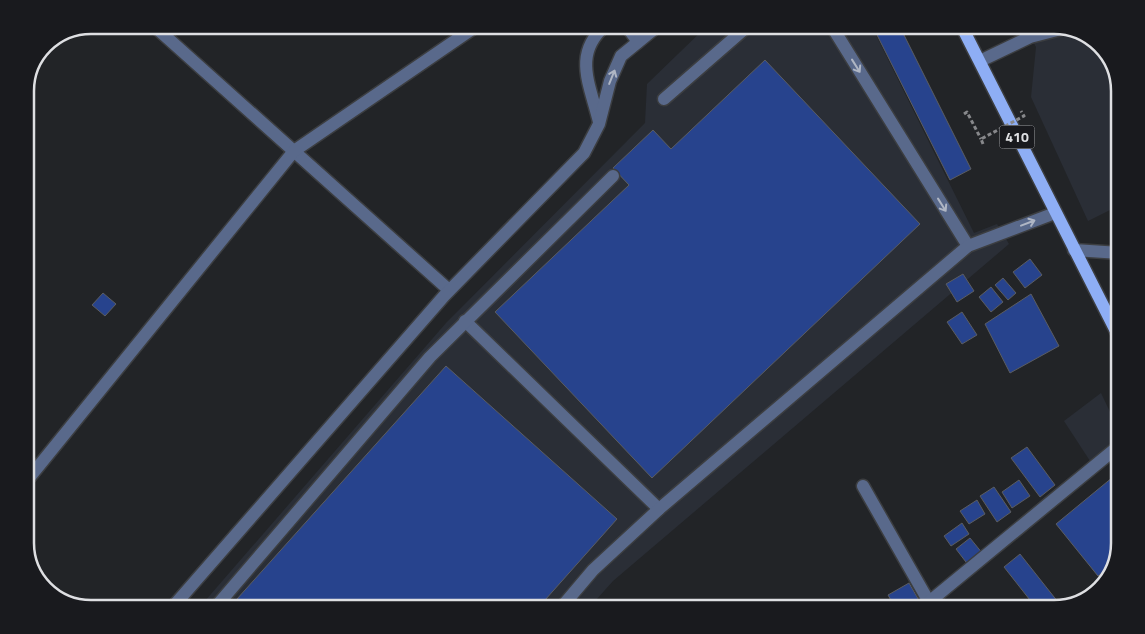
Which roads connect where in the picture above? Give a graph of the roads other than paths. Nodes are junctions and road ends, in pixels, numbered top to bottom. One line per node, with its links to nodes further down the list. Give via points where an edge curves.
1 (163, 34): 16 (street)
2 (465, 34): 16 (street)
3 (595, 34): 15 (street, via 587,48 585,64)
4 (632, 34): 12 (street)
5 (648, 34): 12 (street)
6 (739, 34): 14 (street)
7 (837, 34): 19 (street, one-way to 19)
8 (966, 34): 13 (main road, 410)
9 (1034, 34): 11 (street)
10 (1042, 34): 11 (street)
11 (1030, 37): 13 (street)
12 (638, 42): 15 (street, one-way to 12, via 610,81 621,56)
13 (980, 61): 18 (main road, 410)
14 (664, 99)
15 (599, 124): 22 (street, via 584,153)
16 (294, 151): 22 (street); 26 (street)
17 (614, 176): 23 (street)
18 (1055, 213): 19 (street, one-way to 18); 20 (main road, 410)
19 (968, 246): 28 (street)
20 (1074, 250): 21 (street); 24 (main road, 410)
21 (1111, 252)
22 (449, 290): 29 (street)
23 (465, 321): 28 (street); 30 (street, via 430,357)
24 (1111, 322)
25 (1111, 453): 33 (street)
26 (34, 472)
27 (863, 486): 32 (street)
28 (659, 509): 31 (street, via 593,570)
29 (178, 600)
30 (222, 600)
31 (568, 600)
32 (928, 600)
33 (938, 600)

